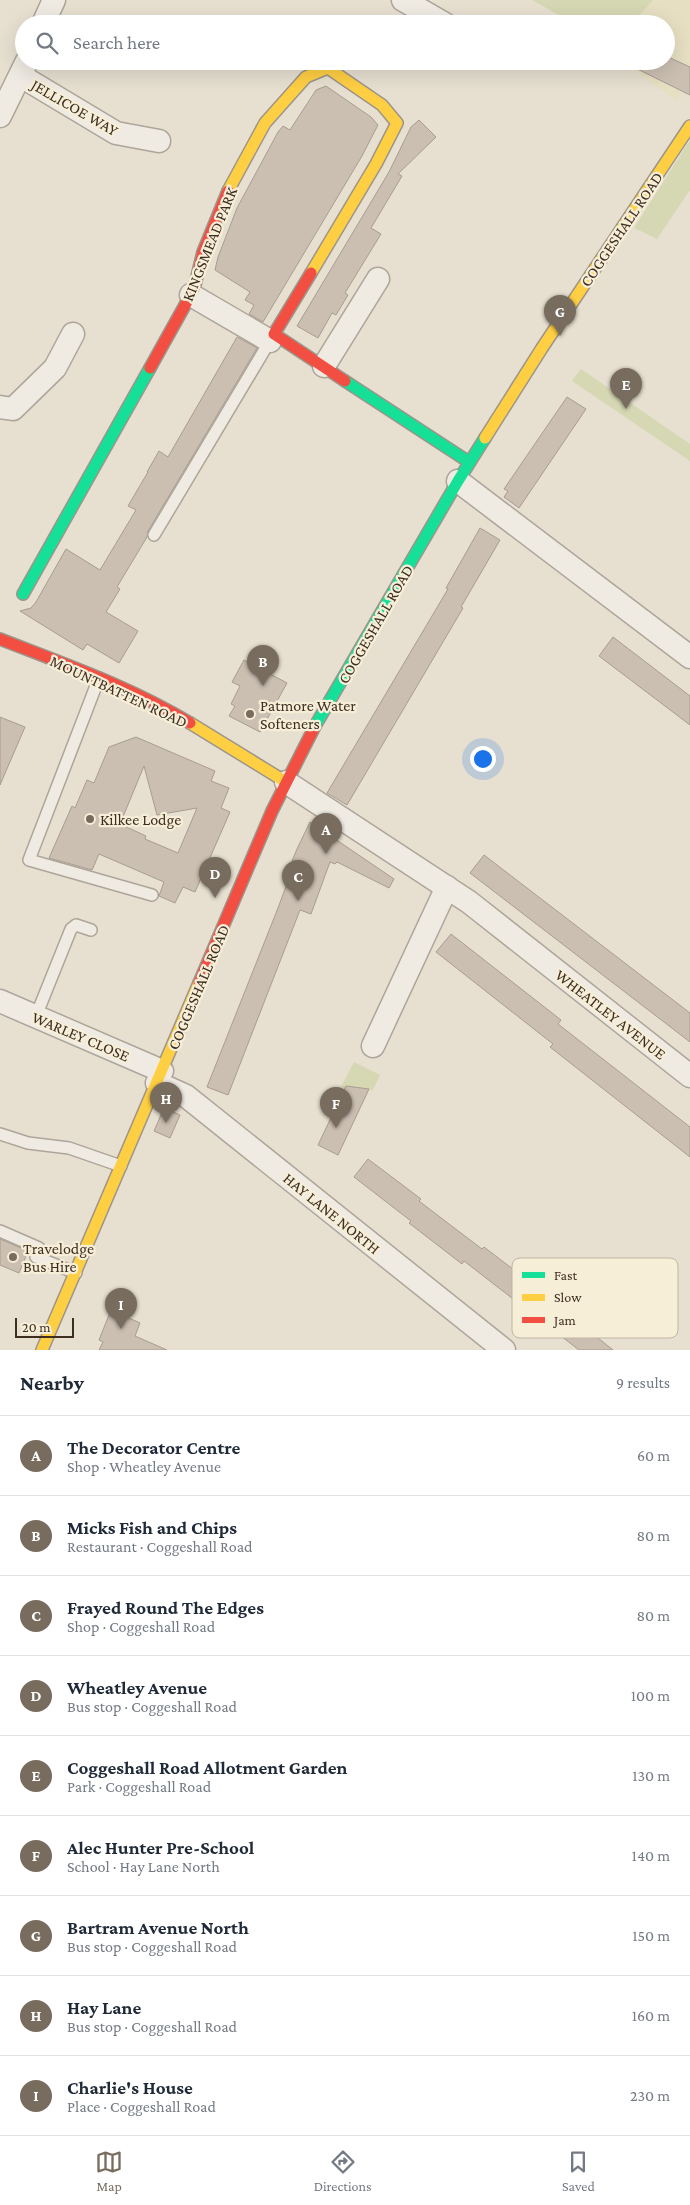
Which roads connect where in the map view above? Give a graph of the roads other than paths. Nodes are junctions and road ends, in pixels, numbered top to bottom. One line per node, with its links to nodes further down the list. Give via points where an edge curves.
1 (54, 0): 3 (street)
2 (403, 0): 4 (street)
3 (47, 15)
4 (429, 15)
5 (23, 70): 9 (street)
6 (25, 70): 11 (street, JELLICOE WAY, via 116,133)
7 (323, 70): 13 (street, KINGSMEAD PARK, via 306,77 265,122 223,202)
8 (331, 70): 15 (street, KINGSMEAD PARK, via 382,105 396,123 376,164)
9 (0, 116)
10 (690, 126): 18 (street, COGGESHALL ROAD)
11 (159, 141)
12 (378, 279): 16 (street)
13 (190, 295): 15 (street); 21 (street, KINGSMEAD PARK)
14 (73, 334): 17 (street, via 55,368 13,409)
15 (272, 338): 16 (street); 20 (lane)
16 (324, 366): 18 (street)
17 (0, 407)
18 (469, 462): 19 (street, COGGESHALL ROAD)
19 (458, 481): 23 (street); 25 (street, COGGESHALL ROAD)
20 (154, 535)
21 (23, 594)
22 (0, 639): 24 (street, MOUNTBATTEN ROAD)
23 (690, 658)
24 (99, 678): 25 (street, MOUNTBATTEN ROAD, via 171,712); 27 (lane, via 29,860)
25 (286, 782): 26 (street, WHEATLEY AVENUE); 33 (street, COGGESHALL ROAD)
26 (447, 887): 31 (street); 32 (street, WHEATLEY AVENUE)
27 (152, 895)
28 (92, 930): 30 (lane, via 76,925 71,929)
29 (0, 1001): 30 (street, WARLEY CLOSE)
30 (36, 1016): 33 (street, WARLEY CLOSE)
31 (373, 1046)
32 (690, 1076)
33 (160, 1077): 35 (street, COGGESHALL ROAD); 38 (street, HAY LANE NORTH)
34 (0, 1134): 35 (lane, via 28,1143 69,1148)
35 (121, 1166): 37 (street, COGGESHALL ROAD)
36 (0, 1231): 37 (lane, via 39,1248 36,1257)
37 (76, 1273): 39 (street, COGGESHALL ROAD)
38 (492, 1346)
39 (42, 1350)

